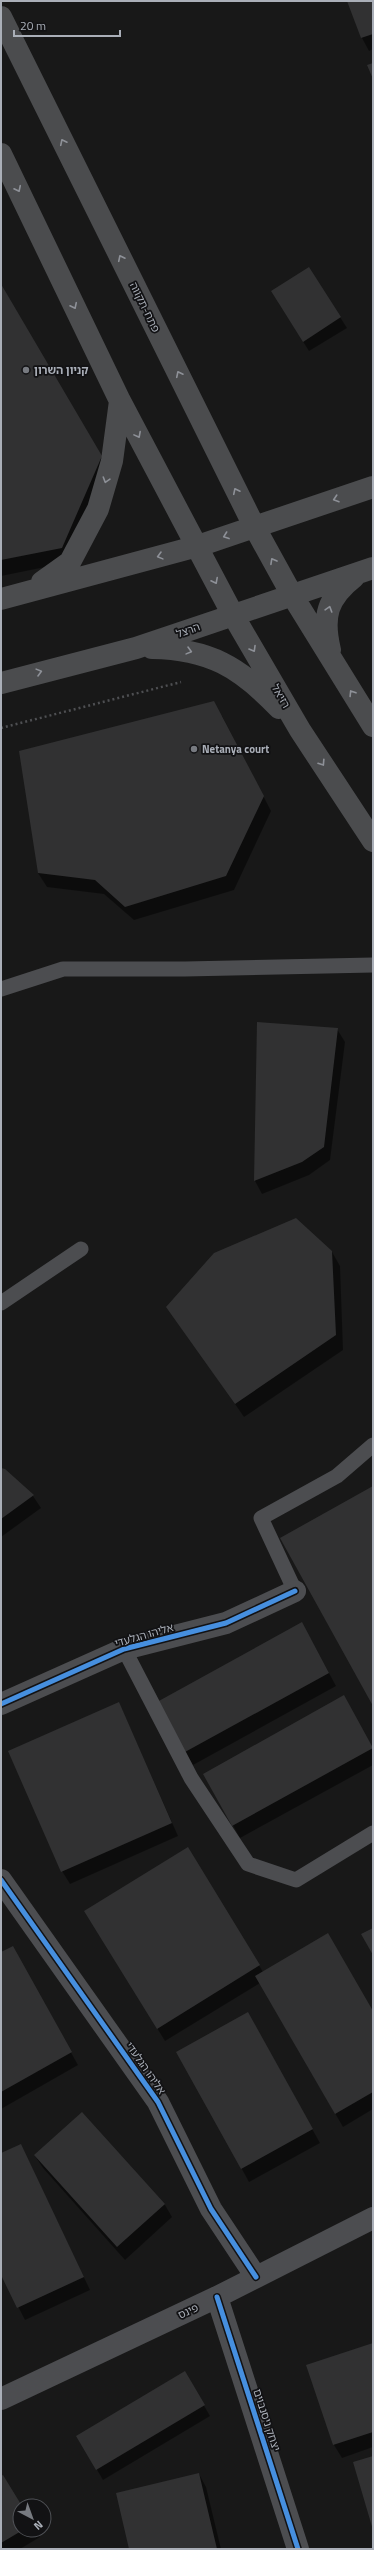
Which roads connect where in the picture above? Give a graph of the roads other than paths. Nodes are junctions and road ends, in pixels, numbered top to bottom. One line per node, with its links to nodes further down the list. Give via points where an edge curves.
1 (1, 17): 5 (main road, פתח-תקווה, one-way to 1)
2 (1, 154): 3 (main road, one-way to 3)
3 (120, 401): 6 (main road, one-way to 6); 8 (main road, one-way to 8, via 112,461 98,509 70,562)
4 (373, 487): 5 (main road, one-way to 5)
5 (254, 526): 6 (main road, one-way to 6); 9 (main road, פתח-תקווה, one-way to 5)
6 (198, 546): 8 (main road, one-way to 8); 11 (main road, רזיאל, one-way to 11)
7 (364, 572): 9 (main road, הרצל); 13 (main road, one-way to 7, via 326,634 327,616 333,596)
8 (30, 590): 10 (main road)
9 (292, 596): 11 (main road, הרצל); 13 (main road)
10 (1, 599)
11 (233, 615): 12 (main road, הרצל); 16 (main road, רזיאל, one-way to 16)
12 (136, 648): 14 (main road, הרצל, one-way to 12); 16 (main road, one-way to 16, via 187,650 212,657 247,677)
13 (332, 661): 15 (main road, one-way to 13)
14 (1, 682)
15 (373, 726)
16 (300, 730): 17 (main road, רזיאל, one-way to 17)
17 (373, 841)
18 (373, 965): 19 (lane, via 64,969)
19 (1, 989)
20 (81, 1249): 21 (lane)
21 (1, 1303)
22 (373, 1444): 23 (lane, via 337,1476 261,1518)
23 (295, 1591): 24 (street, אליהו הגלעדי, via 226,1623)
24 (124, 1649): 25 (street, אליהו הגלעדי); 26 (lane, via 191,1778 248,1864 296,1880)
25 (1, 1704)
26 (373, 1833)
27 (1, 1880): 29 (street, אליהו הגלעדי, via 158,2102 211,2209)
28 (373, 2218): 29 (street, פינס)
29 (256, 2277): 30 (street, פינס)
30 (217, 2297): 31 (street, פינס); 32 (street, יצחק ניסנבוים)
31 (1, 2399)
32 (298, 2549)

